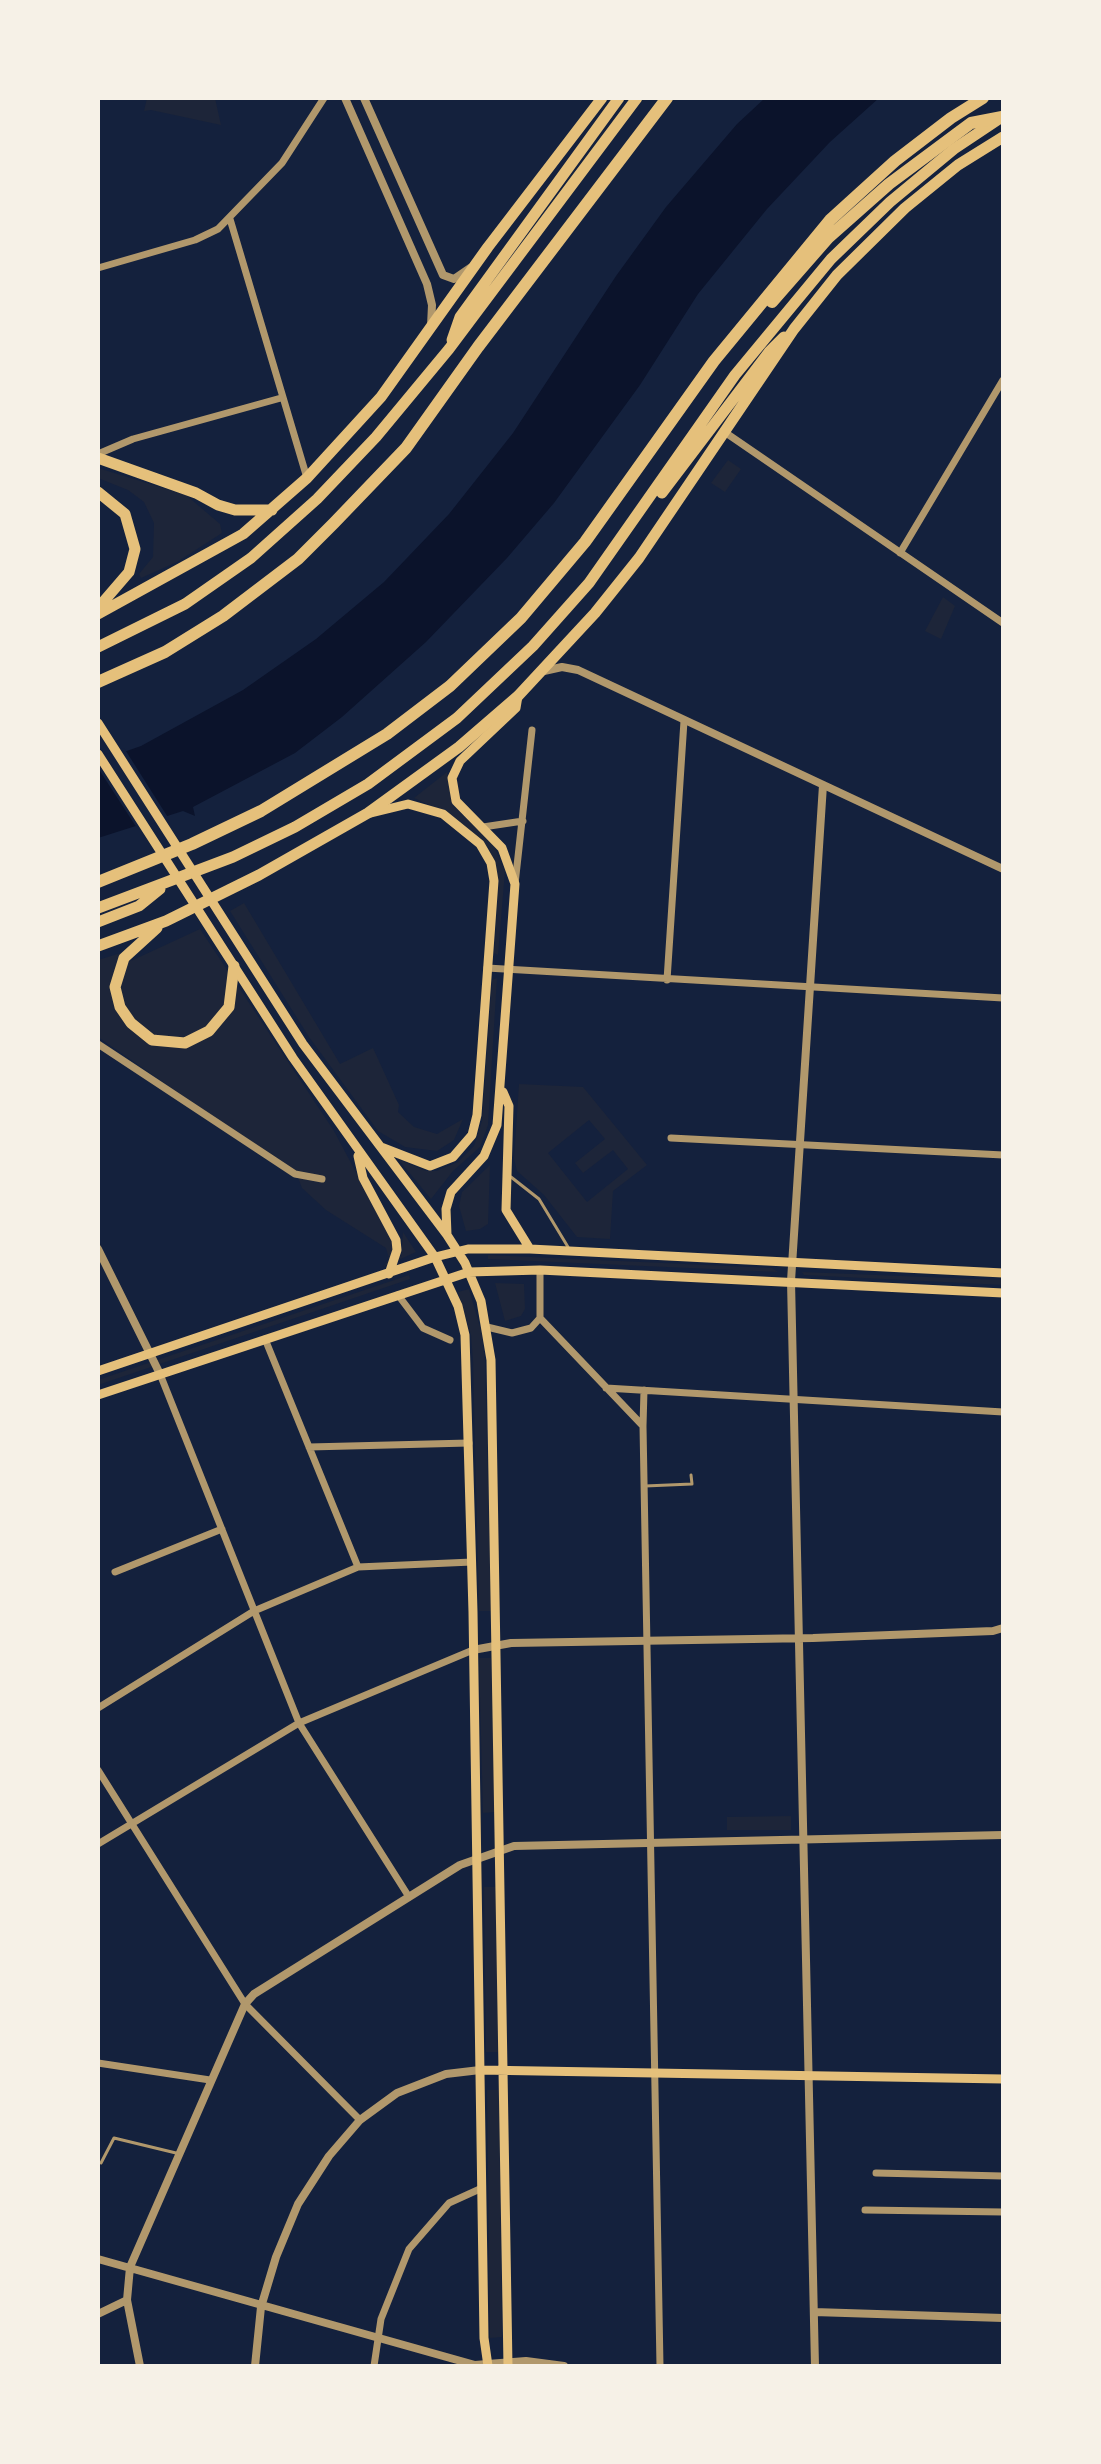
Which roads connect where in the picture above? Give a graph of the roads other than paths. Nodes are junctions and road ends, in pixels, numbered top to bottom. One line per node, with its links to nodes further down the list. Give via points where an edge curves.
1 (324, 98): 13 (street, via 282,163)
2 (345, 98): 12 (street)
3 (364, 98): 11 (street)
4 (602, 98): 14 (highway)
5 (619, 98): 18 (highway, via 460,317)
6 (637, 98): 18 (highway)
7 (667, 98): 34 (highway, via 433,414 334,523 298,559 223,616 165,652)
8 (983, 98): 19 (highway, via 847,203)
9 (1002, 117): 19 (highway, via 971,123 889,184 828,238 735,346); 27 (highway, via 890,202 831,259 735,375)
10 (1003, 137): 16 (highway, via 905,208 837,275)
11 (414, 211): 12 (street); 14 (street, via 443,275 454,279)
12 (398, 218): 17 (street, via 430,295)
13 (230, 219): 15 (street, via 195,240); 21 (street)
14 (474, 266): 17 (highway)
15 (98, 268)
16 (794, 329): 22 (highway); 27 (highway, via 769,352 651,508)
17 (430, 331): 24 (highway, via 362,421)
18 (449, 349): 32 (highway, via 376,437 251,558 185,604)
19 (714, 361): 45 (highway, via 585,542 521,618 450,686 387,734 261,811)
20 (1003, 380): 28 (street)
21 (281, 398): 23 (street, via 133,439); 24 (street)
22 (726, 433): 28 (street); 33 (highway, via 639,558)
23 (98, 456): 26 (highway, via 218,505)
24 (307, 478): 26 (highway)
25 (98, 492): 29 (highway, via 125,514 135,549 129,572)
26 (273, 510): 30 (highway, via 205,558)
27 (634, 521): 46 (highway, via 533,646 457,718 368,784 295,827)
28 (900, 553): 31 (street)
29 (98, 608)
30 (98, 614)
31 (1003, 623)
32 (98, 647)
33 (543, 671): 35 (highway); 36 (street, via 573,668)
34 (98, 682)
35 (518, 696): 41 (highway); 43 (main road, via 516,708 460,761 452,778 456,801)
36 (684, 721): 40 (street); 55 (street)
37 (98, 723): 62 (main road, via 303,1044)
38 (532, 730): 42 (street)
39 (98, 754): 52 (main road)
40 (823, 785): 44 (street); 56 (street)
41 (368, 813): 49 (highway); 53 (main road, via 403,805 427,807 447,816 480,844 494,874)
42 (523, 821): 43 (street); 47 (street)
43 (483, 827): 47 (main road, via 506,854)
44 (1003, 869)
45 (98, 882)
46 (166, 884): 48 (highway); 50 (highway, via 139,906)
47 (515, 884): 54 (main road)
48 (98, 908)
49 (166, 921): 51 (highway); 52 (highway, via 124,958 116,976 120,1007 141,1033 170,1044 198,1039 229,1007)
50 (98, 922)
51 (98, 946)
52 (234, 966): 63 (main road)
53 (487, 968): 54 (street); 62 (main road, via 477,1115 467,1143 453,1157 430,1166)
54 (511, 969): 55 (street); 59 (main road)
55 (667, 980): 56 (street)
56 (810, 989): 57 (street); 61 (street)
57 (1003, 998)
58 (98, 1044): 66 (street, via 295,1174)
59 (502, 1088): 65 (main road, via 509,1106); 67 (main road, via 491,1145 455,1184 448,1200)
60 (671, 1138): 61 (street)
61 (800, 1145): 64 (street); 73 (street)
62 (380, 1147): 67 (main road)
63 (356, 1149): 72 (main road); 77 (main road, via 363,1178 396,1240)
64 (1003, 1155)
65 (505, 1172): 69 (main road, via 506,1210); 71 (lane, via 539,1199)
66 (322, 1179)
67 (447, 1235): 70 (main road)
68 (98, 1249): 86 (street)
69 (530, 1249): 70 (main road); 71 (main road)
70 (457, 1251): 72 (main road); 75 (main road)
71 (570, 1251): 73 (main road)
72 (435, 1257): 77 (main road); 78 (main road)
73 (792, 1262): 76 (main road); 79 (street)
74 (540, 1270): 75 (main road); 79 (main road); 82 (street)
75 (469, 1272): 78 (main road); 83 (main road)
76 (1003, 1273)
77 (389, 1274): 86 (main road)
78 (446, 1279): 81 (main road); 95 (main road, via 465,1335)
79 (791, 1281): 80 (main road); 92 (street)
80 (1003, 1293)
81 (398, 1295): 84 (main road); 85 (street, via 423,1328)
82 (540, 1318): 83 (street, via 519,1333); 89 (street)
83 (487, 1327): 107 (main road)
84 (265, 1339): 88 (main road); 96 (street)
85 (450, 1340)
86 (149, 1354): 87 (main road); 88 (street)
87 (98, 1371)
88 (160, 1374): 91 (main road); 99 (street)
89 (606, 1388): 90 (street); 94 (street)
90 (644, 1390): 92 (street); 94 (street)
91 (98, 1395)
92 (794, 1400): 93 (street); 105 (street)
93 (1003, 1412)
94 (643, 1426): 98 (street)
95 (469, 1443): 96 (street); 100 (main road)
96 (309, 1447): 101 (street)
97 (691, 1475): 98 (lane, via 692,1484)
98 (643, 1486): 106 (street)
99 (222, 1529): 102 (street); 103 (street)
100 (472, 1562): 101 (street); 108 (main road)
101 (358, 1567): 103 (street)
102 (115, 1572)
103 (254, 1611): 109 (street); 110 (street)
104 (1003, 1628): 105 (street)
105 (799, 1638): 106 (street); 114 (street)
106 (646, 1641): 107 (street); 115 (street)
107 (497, 1644): 108 (street); 117 (main road)
108 (473, 1650): 110 (street); 118 (main road)
109 (98, 1708)
110 (299, 1723): 112 (street); 119 (street)
111 (98, 1770): 112 (street)
112 (131, 1823): 116 (street); 120 (street)
113 (1003, 1835): 114 (street)
114 (803, 1840): 115 (street); 125 (street)
115 (650, 1843): 117 (street); 124 (street)
116 (98, 1844)
117 (501, 1848): 118 (street); 123 (main road)
118 (477, 1858): 119 (street); 122 (main road)
119 (409, 1897): 120 (street)
120 (245, 2004): 127 (street); 128 (street)
121 (98, 2063): 127 (street)
122 (480, 2070): 123 (main road); 128 (street, via 411,2086); 133 (main road)
123 (504, 2071): 124 (main road); 144 (main road)
124 (655, 2073): 125 (main road); 151 (street)
125 (808, 2075): 126 (main road); 140 (street)
126 (1003, 2079)
127 (210, 2080): 129 (street)
128 (360, 2120): 139 (street, via 298,2204)
129 (179, 2154): 130 (lane, via 114,2138); 137 (street)
130 (101, 2163)
131 (876, 2173): 132 (street)
132 (1003, 2176)
133 (482, 2188): 143 (street, via 449,2203 414,2241 394,2279); 145 (main road)
134 (865, 2210): 135 (street)
135 (1003, 2212)
136 (98, 2259): 137 (street)
137 (130, 2267): 138 (street); 139 (street)
138 (127, 2300): 141 (street); 146 (street)
139 (261, 2307): 143 (street); 147 (street)
140 (814, 2312): 142 (street); 152 (street)
141 (98, 2314)
142 (1003, 2318)
143 (377, 2339): 148 (street); 149 (street)
144 (508, 2364): 145 (street); 150 (street)
145 (488, 2365): 149 (street)
146 (140, 2366)
147 (255, 2366)
148 (374, 2366)
149 (476, 2366)
150 (564, 2366)
151 (660, 2366)
152 (815, 2366)

